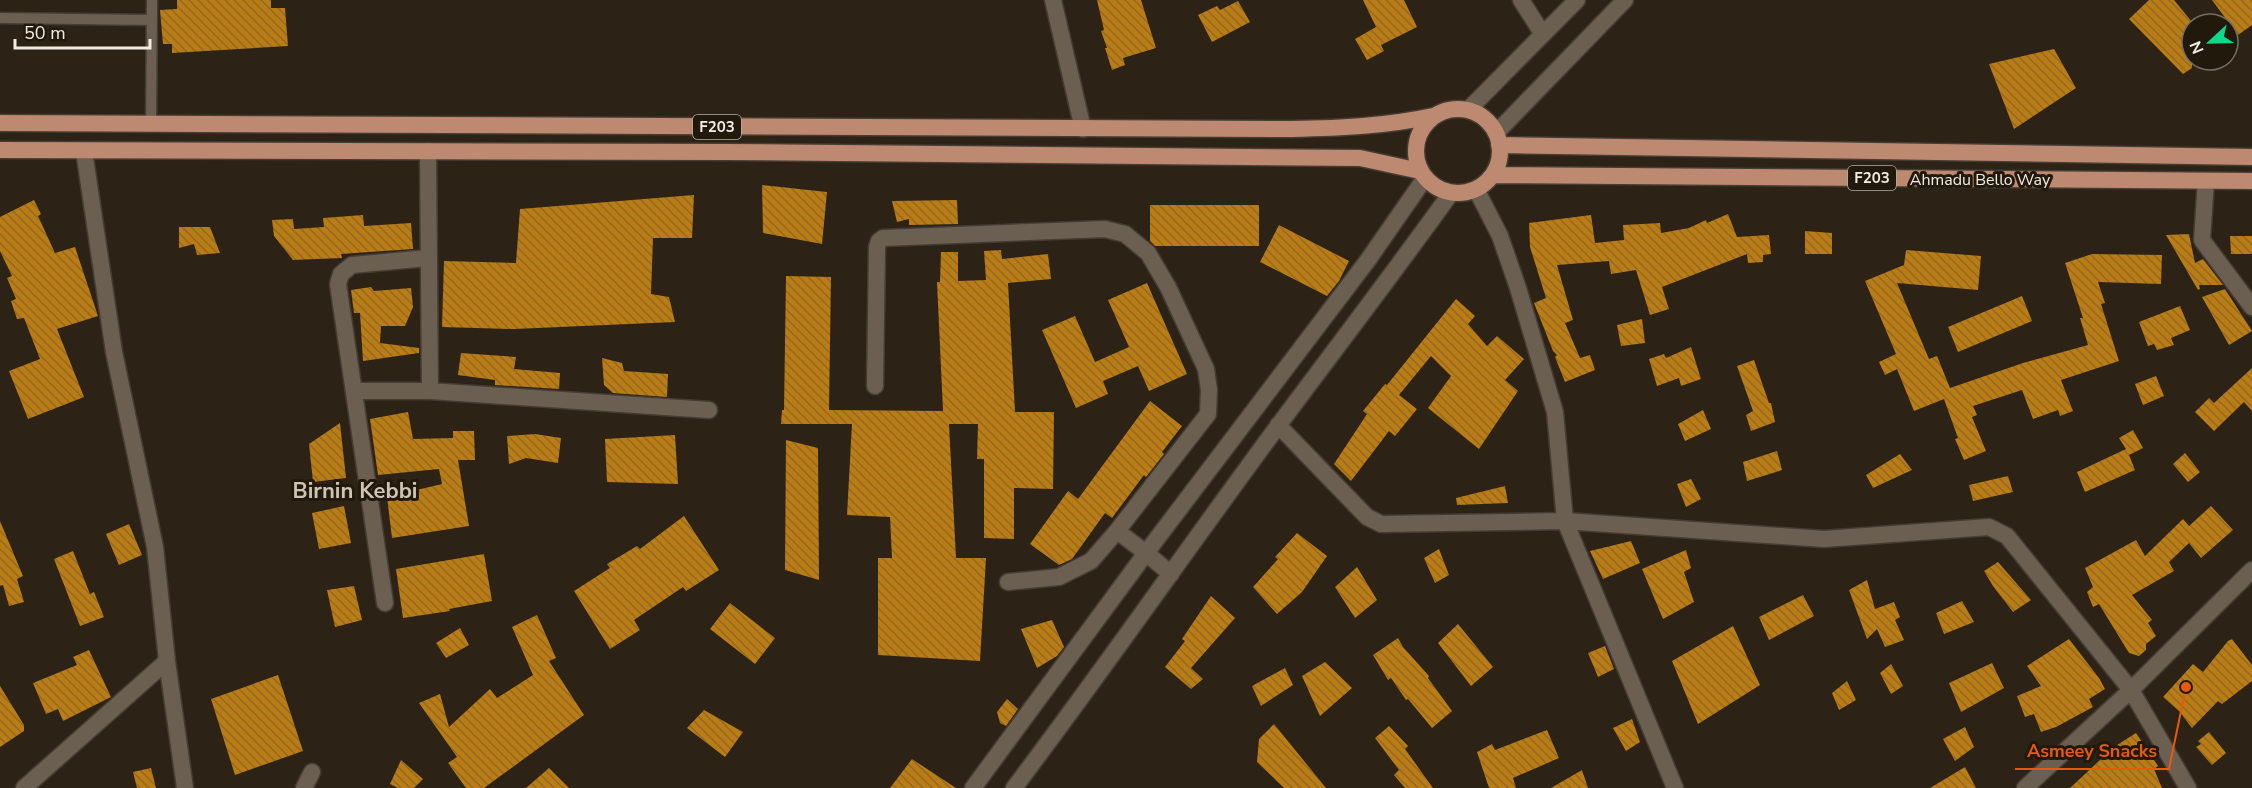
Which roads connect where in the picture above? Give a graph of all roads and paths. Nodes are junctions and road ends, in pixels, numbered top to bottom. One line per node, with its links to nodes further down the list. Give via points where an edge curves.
1 (152, 0): 7 (lane)
2 (1053, 0): 13 (street)
3 (1521, 0): 8 (street)
4 (1577, 0): 8 (street)
5 (1625, 0): 14 (street)
6 (0, 18): 7 (lane)
7 (152, 20): 12 (lane)
8 (1542, 33): 9 (street)
9 (1468, 110): 10 (main road, via 1444,110); 14 (main road, via 1480,114)
10 (1433, 116): 13 (main road, F203, via 1346,128); 19 (main road, via 1418,135 1416,159)
11 (0, 123): 12 (main road, F203)
12 (151, 124): 13 (main road, F203)
13 (1083, 129)
14 (1498, 139): 18 (main road, F203); 20 (main road, via 1500,155)
15 (0, 150): 16 (main road, F203)
16 (84, 151): 17 (main road, F203); 39 (street, via 114,352 155,547)
17 (428, 151): 19 (main road, F203, via 1360,158); 25 (street)
18 (2252, 157)
19 (1423, 174): 24 (main road); 34 (street, via 1368,260)
20 (1492, 175): 21 (main road, Ahmadu Bello Way / F203); 23 (main road)
21 (2206, 181): 22 (main road, Ahmadu Bello Way / F203); 26 (street, via 2202,240)
22 (2252, 181)
23 (1476, 189): 24 (main road); 32 (street, via 1500,236 1555,412)
24 (1451, 193): 31 (street)
25 (428, 258): 28 (street, via 352,265 341,274 338,284); 29 (street)
26 (2252, 307)
27 (875, 386): 33 (street, via 877,247 883,238 1105,229 1125,234 1148,253 1168,287 1206,369 1209,390 1208,414)
28 (354, 391): 29 (street); 38 (street)
29 (430, 391): 30 (street)
30 (710, 410)
31 (1278, 425): 32 (street, via 1367,517 1381,524); 36 (street)
32 (1565, 521): 40 (street, via 1824,539 1989,527 2007,536); 47 (street)
33 (1117, 531): 34 (street); 37 (street, via 1091,561 1059,577)
34 (1146, 553): 36 (street); 45 (street)
35 (2252, 570): 40 (street)
36 (1172, 574): 46 (street)
37 (1008, 582)
38 (385, 603)
39 (166, 661): 42 (street); 43 (street)
40 (2131, 690): 48 (street); 49 (street)
41 (312, 772): 44 (street)
42 (24, 788)
43 (185, 788)
44 (304, 788)
45 (973, 788)
46 (1014, 788)
47 (1675, 788)
48 (2025, 788)
49 (2188, 788)

